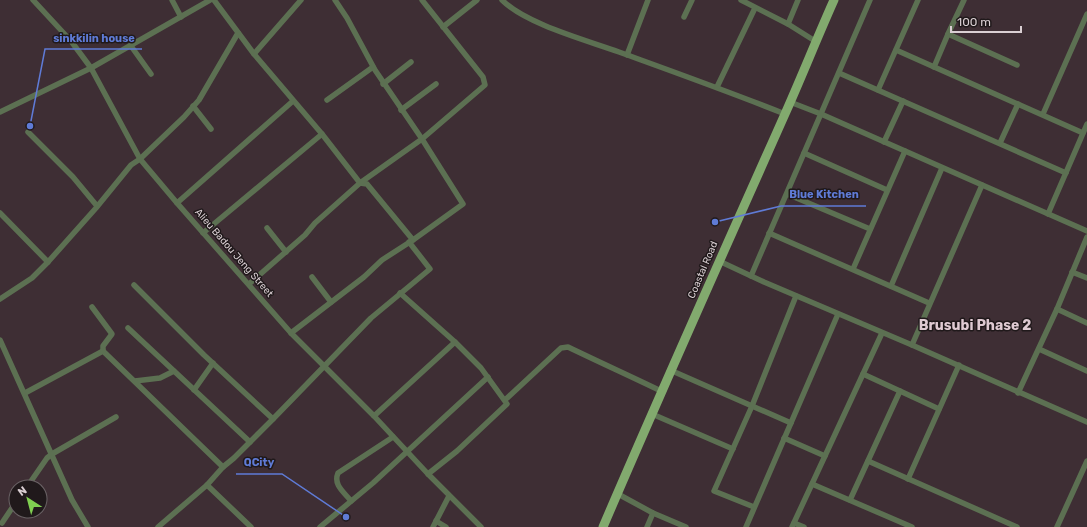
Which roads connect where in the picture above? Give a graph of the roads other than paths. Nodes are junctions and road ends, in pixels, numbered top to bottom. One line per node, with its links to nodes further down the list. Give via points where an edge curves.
1 (33, 0): 35 (street, Alieu Badou Jeng Street, via 71,41)
2 (172, 0): 21 (street)
3 (210, 0): 21 (street)
4 (214, 0): 24 (street)
5 (301, 0): 29 (street)
6 (335, 0): 33 (street)
7 (422, 0): 23 (street)
8 (477, 0): 23 (street)
9 (502, 0): 30 (street, via 510,8 542,24)
10 (648, 0): 30 (street)
11 (692, 0): 20 (street)
12 (741, 0): 18 (street)
13 (798, 0): 22 (street)
14 (834, 0): 26 (main road, Coastal Road)
15 (870, 0): 36 (street)
16 (918, 0): 28 (street)
17 (964, 0): 25 (street)
18 (755, 8): 22 (street); 40 (street)
19 (1087, 14): 52 (street)
20 (684, 17)
21 (181, 18): 27 (street)
22 (788, 24): 26 (street)
23 (443, 27): 58 (street, via 483,77 485,85)
24 (238, 33): 29 (street); 47 (street)
25 (948, 34): 32 (street); 34 (street)
26 (815, 41): 45 (main road, Coastal Road)
27 (131, 46): 35 (street); 37 (street)
28 (896, 50): 34 (street); 41 (street)
29 (254, 54): 43 (street)
30 (627, 54): 40 (street)
31 (411, 62): 38 (street)
32 (1017, 65)
33 (373, 67): 38 (street); 42 (street)
34 (934, 67): 46 (street)
35 (91, 68): 49 (street); 63 (street, Alieu Badou Jeng Street)
36 (839, 73): 41 (street); 51 (street)
37 (151, 74)
38 (383, 84): 48 (street)
39 (436, 84): 48 (street)
40 (717, 87): 50 (street)
41 (878, 90): 44 (street)
42 (327, 100)
43 (293, 101): 57 (street); 70 (street)
44 (903, 101): 59 (street); 60 (street)
45 (790, 102): 50 (main road, Coastal Road); 51 (street)
46 (1018, 104): 52 (street); 60 (street)
47 (193, 106): 54 (street); 63 (street)
48 (401, 110): 58 (street)
49 (0, 112)
50 (785, 114): 82 (main road, Coastal Road)
51 (821, 114): 59 (street); 62 (street)
52 (1043, 114): 56 (street)
53 (1087, 124): 56 (street)
54 (211, 130)
55 (28, 132): 71 (street, via 73,177)
56 (1083, 133): 65 (street)
57 (322, 134): 66 (street); 77 (street)
58 (422, 139): 66 (street); 80 (street, via 463,204)
59 (884, 142): 61 (street)
60 (1000, 143): 65 (street)
61 (905, 151): 64 (street); 68 (street)
62 (804, 153): 68 (street); 69 (street)
63 (140, 159): 70 (street, Alieu Badou Jeng Street); 71 (street, via 131,165)
64 (942, 168): 67 (street); 91 (street)
65 (1066, 173): 73 (street)
66 (360, 183): 80 (street, via 367,184); 81 (street)
67 (982, 185): 73 (street); 96 (street)
68 (887, 190): 75 (street)
69 (787, 194): 75 (street); 78 (street)
70 (177, 203): 77 (street, Alieu Badou Jeng Street)
71 (97, 206): 83 (street)
72 (0, 213): 83 (street)
73 (1048, 214): 76 (street)
74 (267, 228): 81 (street)
75 (870, 229): 84 (street)
76 (1087, 231)
77 (204, 233): 89 (street, Alieu Badou Jeng Street)
78 (769, 233): 84 (street); 86 (street)
79 (1087, 237): 85 (street)
80 (411, 241): 92 (street, via 430,269); 95 (street, via 382,260)
81 (286, 252): 89 (street)
82 (719, 261): 86 (street); 112 (main road, Coastal Road)
83 (48, 262): 94 (street, via 32,278)
84 (853, 269): 91 (street)
85 (1072, 272): 88 (street); 98 (street)
86 (751, 276): 93 (street)
87 (312, 277): 95 (street)
88 (1087, 278)
89 (249, 284): 102 (street, Alieu Badou Jeng Street)
90 (134, 285): 109 (street)
91 (891, 286): 96 (street)
92 (400, 294): 105 (street); 111 (street, via 371,318)
93 (796, 296): 99 (street); 124 (street)
94 (0, 299)
95 (331, 302): 102 (street)
96 (929, 303): 106 (street)
97 (92, 308): 108 (street, via 112,334 103,346)
98 (1057, 309): 100 (street); 107 (street)
99 (838, 314): 103 (street); 131 (street)
100 (1087, 323)
101 (128, 328): 113 (street)
102 (291, 333): 111 (street, Alieu Badou Jeng Street)
103 (882, 333): 106 (street); 115 (street)
104 (0, 340): 122 (street)
105 (455, 342): 116 (street); 127 (street)
106 (912, 345): 110 (street)
107 (1039, 349): 114 (street); 121 (street)
108 (103, 351): 117 (street); 122 (street)
109 (213, 363): 118 (street); 129 (street)
110 (959, 366): 121 (street); 125 (street)
111 (324, 367): 127 (street, Alieu Badou Jeng Street); 129 (street)
112 (670, 370): 119 (main road, Coastal Road); 124 (street)
113 (174, 371): 117 (street, via 160,378); 118 (street)
114 (1087, 371)
115 (863, 374): 120 (street); 138 (street)
116 (488, 377): 123 (street); 136 (street)
117 (135, 381): 141 (street)
118 (194, 390): 134 (street)
119 (661, 391): 123 (street, via 564,347); 126 (main road, Coastal Road)
120 (900, 391): 125 (street); 139 (street)
121 (1018, 393): 130 (street)
122 (25, 394): 137 (street)
123 (505, 400): 143 (street, via 507,404 457,451)
124 (752, 406): 131 (street); 135 (street)
125 (938, 409): 145 (street)
126 (652, 414): 135 (street); 148 (main road, Coastal Road)
127 (374, 416): 132 (street, Alieu Badou Jeng Street)
128 (116, 417): 137 (street)
129 (273, 420): 134 (street)
130 (1087, 422)
131 (791, 423): 133 (street)
132 (393, 436): 136 (street, Alieu Badou Jeng Street); 151 (street, via 338,473 337,483)
133 (784, 438): 138 (street); 152 (street)
134 (250, 442): 141 (street)
135 (734, 449): 152 (street, via 714,492)
136 (407, 452): 143 (street, Alieu Badou Jeng Street); 151 (street)
137 (52, 454): 144 (street); 158 (street, via 72,500)
138 (825, 456): 146 (street)
139 (868, 461): 145 (street); 150 (street)
140 (1087, 461): 142 (street)
141 (223, 467): 147 (street)
142 (1085, 471): 171 (street)
143 (428, 474): 149 (street, Alieu Badou Jeng Street)
144 (33, 479)
145 (908, 479): 170 (street)
146 (812, 484): 150 (street); 157 (street)
147 (207, 485): 159 (street); 160 (street)
148 (618, 494): 153 (street); 164 (main road, Coastal Road)
149 (449, 496): 156 (street); 163 (street, Alieu Badou Jeng Street)
150 (850, 500): 169 (street)
151 (351, 501): 161 (street)
152 (754, 507): 167 (street)
153 (653, 513): 165 (street); 166 (street)
154 (8, 515): 155 (street)
155 (2, 524)
156 (435, 524): 162 (street)
157 (793, 525): 168 (street)
158 (88, 527)
159 (158, 527)
160 (251, 527)
161 (320, 527)
162 (446, 527)
163 (481, 527)
164 (603, 527)
165 (647, 527)
166 (686, 527)
167 (746, 527)
168 (804, 527)
169 (912, 527)
170 (1017, 527)
171 (1057, 527)

